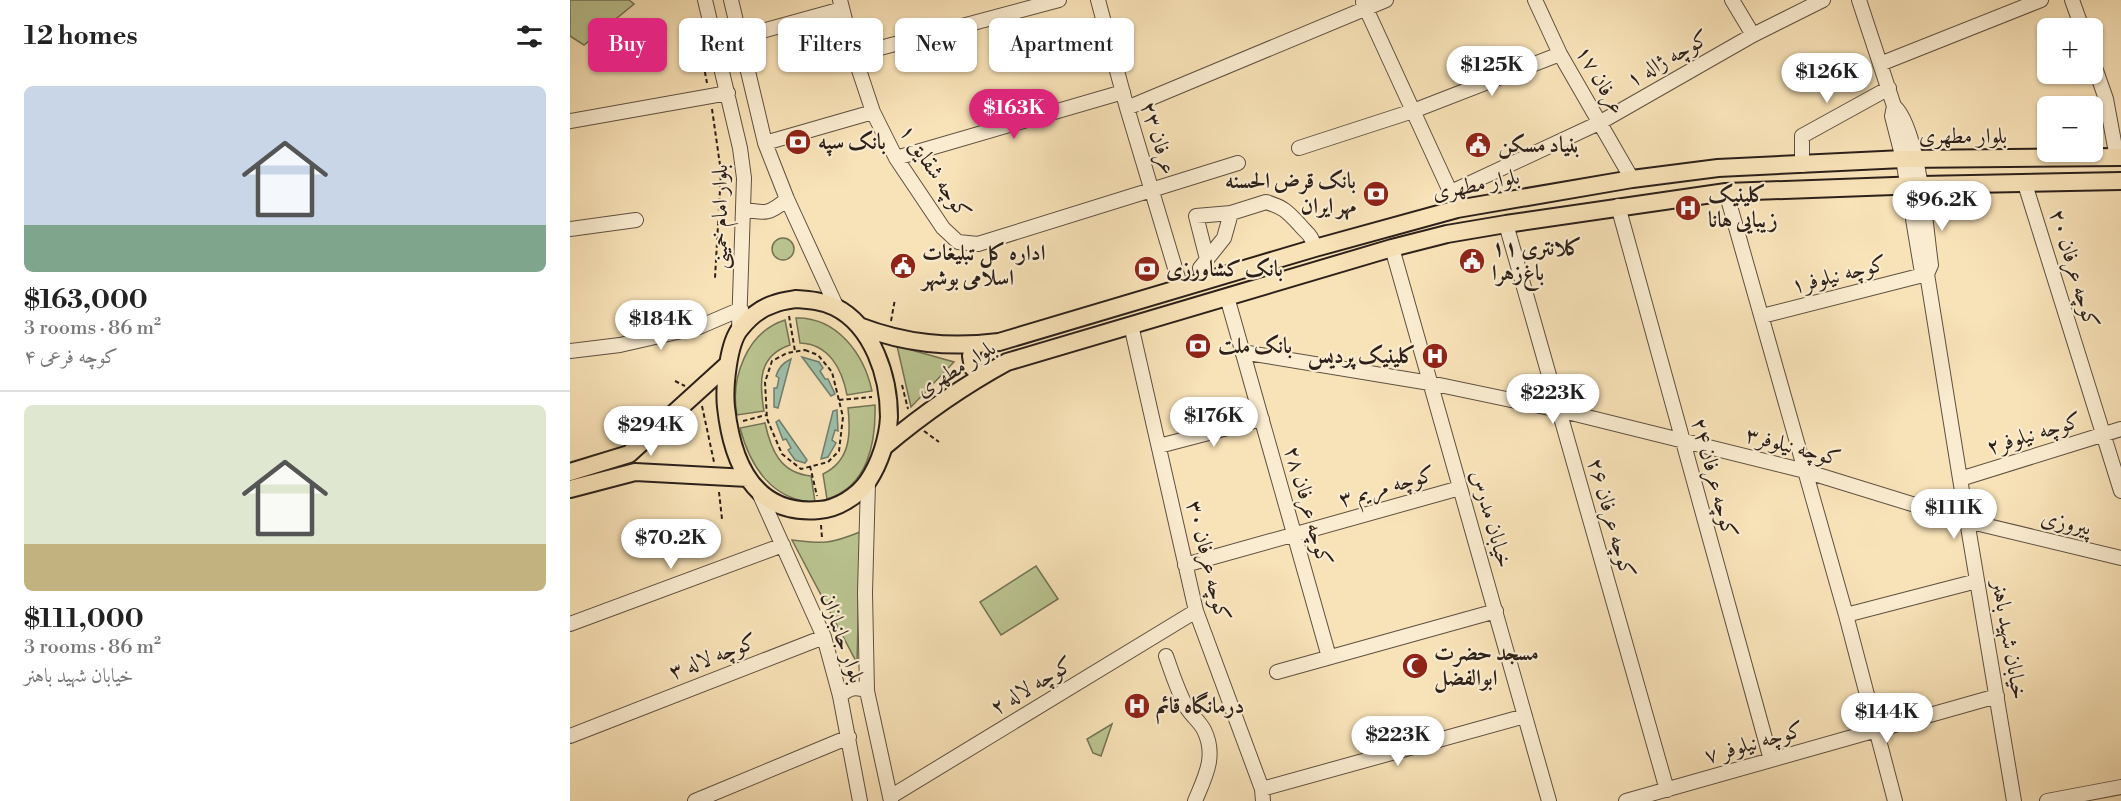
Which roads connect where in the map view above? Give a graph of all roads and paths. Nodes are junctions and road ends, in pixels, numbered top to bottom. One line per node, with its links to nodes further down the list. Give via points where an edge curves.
1 (705, 0): 27 (street, بلوار امام خمینی)
2 (731, 0): 14 (street)
3 (1059, 0): 18 (street)
4 (1098, 0): 26 (street, عرفان ۲۳)
5 (1386, 0): 13 (street)
6 (1534, 0): 19 (street, عرفان ۱۷)
7 (1732, 0): 17 (street)
8 (1823, 0): 17 (street, کوچه ژاله ۱)
9 (1859, 0): 20 (street, خیابان شهید باهنر)
10 (2042, 0): 20 (street)
11 (2072, 0): 15 (street)
12 (841, 4): 16 (street)
13 (1364, 4): 29 (street); 30 (street)
14 (735, 18)
15 (2078, 18)
16 (766, 29)
17 (1753, 35): 33 (street, کوچه ژاله ۱)
18 (883, 48)
19 (1560, 54): 30 (street); 33 (street, عرفان ۱۷)
20 (1880, 64): 25 (street, خیابان شهید باهنر)
21 (705, 72): 28 (path)
22 (748, 72): 34 (street)
23 (859, 72): 31 (street, کوچه شقایق ۱)
24 (2101, 84): 36 (street)
25 (1889, 88): 38 (street, خیابان شهید باهنر, via 1894,106 1902,113); 40 (street, via 1803,136)
26 (1123, 92): 29 (street, عرفان ۲۳); 37 (street)
27 (728, 93): 28 (street); 50 (street, بلوار امام خمینی, via 744,178)
28 (710, 96): 32 (street); 60 (path, via 721,172)
29 (1127, 108): 45 (street, عرفان ۲۳)
30 (1413, 111): 35 (street); 46 (street)
31 (873, 112): 34 (street); 37 (street, کوچه شقایق ۱)
32 (570, 121)
33 (1599, 123): 41 (street, عرفان ۱۷); 46 (street, کوچه ژاله ۱)
34 (765, 143): 48 (street)
35 (1299, 148)
36 (2119, 157): 38 (main road, بلوار مطهری)
37 (896, 158): 45 (street, کوچه شقایق ۱, via 943,228 958,242 978,244)
38 (1910, 159): 40 (main road, بلوار مطهری); 44 (street, خیابان شهید باهنر)
39 (1238, 163): 45 (street, کوچه شقایق ۱)
40 (1802, 165): 41 (main road, بلوار مطهری, via 1718,168)
41 (1632, 179): 51 (main road, بلوار مطهری)
42 (2121, 181): 43 (main road, بلوار مطهری)
43 (2025, 184): 44 (main road, بلوار مطهری); 90 (street, کوچه عرفان ۲۰)
44 (1914, 185): 47 (main road, بلوار مطهری); 59 (street, خیابان شهید باهنر, via 1921,267)
45 (1152, 190): 62 (street, عرفان ۲۳)
46 (1451, 192): 51 (street)
47 (1726, 192): 49 (main road, بلوار مطهری); 68 (street)
48 (787, 199): 50 (street, via 775,210 762,213); 66 (street)
49 (1618, 206): 54 (main road, بلوار مطهری); 91 (street, کوچه عرفان ۲۴)
50 (743, 209): 67 (street, بلوار امام خمینی)
51 (1457, 209): 56 (main road, بلوار مطهری)
52 (1231, 213): 56 (street, via 1266,202 1278,205 1311,234); 58 (street, via 1224,238); 58 (street, via 1196,216)
53 (636, 220): 55 (street)
54 (1506, 224): 57 (main road, بلوار مطهری); 86 (street, کوچه عرفان ۲۶)
55 (570, 230)
56 (1316, 248): 61 (main road, بلوار مطهری)
57 (1392, 248): 63 (main road, بلوار مطهری); 81 (street, خیابان مدرس)
58 (1208, 259): 61 (street, via 1200,268)
59 (1928, 274): 68 (street, کوچه نیلوفر۱); 101 (street, خیابان شهید باهنر)
60 (715, 278)
61 (1204, 280): 62 (main road, بلوار مطهری)
62 (1180, 288): 73 (main road, بلوار مطهری, via 999,342)
63 (1227, 297): 69 (main road, بلوار مطهری); 76 (street, کوچه عرفان ۲۸)
64 (895, 300): 72 (path)
65 (787, 301): 66 (main road, via 816,300); 71 (main road, via 758,311); 75 (path)
66 (837, 308): 70 (main road)
67 (741, 309): 71 (street, بلوار امام خمینی); 74 (street, via 699,327 620,345)
68 (1762, 316): 96 (street)
69 (1131, 325): 78 (main road, بلوار مطهری, via 1007,362); 94 (street, کوچه عرفان ۳۰)
70 (859, 326): 72 (main road, بلوار مطهری); 84 (main road, via 877,355)
71 (739, 329): 77 (main road)
72 (888, 337): 73 (main road, بلوار مطهری, via 941,345)
73 (974, 345): 78 (main road, via 973,368)
74 (570, 351)
75 (795, 351): 85 (path, via 818,355 832,372); 85 (path, via 772,361 765,381 767,419 782,454 801,469 828,462 838,451 843,417)
76 (1242, 352): 81 (street, کوچه نیلوفر۳); 87 (street, کوچه عرفان ۲۸)
77 (727, 365): 82 (main road); 100 (main road, via 729,430)
78 (982, 375): 88 (main road, بلوار مطهری)
79 (675, 381): 82 (path)
80 (901, 381): 83 (path)
81 (1430, 382): 86 (street, کوچه نیلوفر۳); 103 (street, خیابان مدرس)
82 (698, 392): 95 (main road); 99 (path)
83 (904, 392): 84 (path); 88 (path)
84 (886, 396): 85 (path); 93 (main road, via 889,417)
85 (839, 400)
86 (1558, 410): 91 (street, کوچه نیلوفر۳); 131 (street, کوچه عرفان ۲۶)
87 (1262, 419): 94 (street); 109 (street, کوچه عرفان ۲۸)
88 (912, 423): 92 (path); 93 (main road, بلوار مطهری)
89 (2121, 429): 90 (street, کوچه نیلوفر۲)
90 (2104, 434): 101 (street, کوچه نیلوفر۲); 105 (street, کوچه عرفان ۲۰)
91 (1681, 439): 96 (street, کوچه نیلوفر۳); 129 (street, کوچه عرفان ۲۴)
92 (939, 442)
93 (885, 446): 102 (main road)
94 (1159, 446): 112 (street, کوچه عرفان ۳۰)
95 (629, 454): 97 (main road); 98 (main road)
96 (1805, 471): 108 (street, کوچه نیلوفر۳); 116 (street)
97 (570, 472)
98 (635, 472): 99 (main road); 104 (main road)
99 (718, 477): 100 (main road); 107 (path)
100 (748, 478): 106 (main road)
101 (1960, 479): 108 (street, خیابان شهید باهنر)
102 (868, 482): 106 (main road, via 830,510 793,510); 122 (street, بلوار جانبازان)
103 (1460, 488): 109 (street, کوچه مریم ۳); 115 (street, خیابان مدرس)
104 (570, 489)
105 (2121, 491)
106 (760, 495): 110 (street, بلوار جانبازان)
107 (722, 519)
108 (1967, 522): 111 (street, پیروزی); 113 (street, خیابان شهید باهنر)
109 (1295, 535): 112 (street, کوچه مریم ۳); 120 (street, کوچه عرفان ۲۸)
110 (783, 545): 117 (street); 118 (street, بلوار جانبازان)
111 (2121, 558)
112 (1185, 565): 114 (street, کوچه عرفان ۳۰)
113 (1977, 581): 116 (street); 124 (street, خیابان شهید باهنر)
114 (1196, 611): 132 (street, کوچه عرفان ۳۰); 133 (street, کوچه لاله ۲)
115 (1496, 611): 120 (street); 125 (street, خیابان مدرس)
116 (1846, 615): 126 (street)
117 (570, 624)
118 (824, 636): 123 (street, بلوار جانبازان); 127 (street, کوچه لاله ۳)
119 (1166, 656): 136 (street, via 1186,706 1209,742 1209,768)
120 (1329, 657): 121 (street)
121 (1276, 672)
122 (867, 691): 123 (street, via 858,687); 133 (street, بلوار جانبازان)
123 (840, 696): 128 (street, بلوار جانبازان)
124 (1998, 696): 126 (street, کوچه نیلوفر ۷); 140 (street, خیابان شهید باهنر)
125 (1525, 716): 132 (street); 137 (street, خیابان مدرس)
126 (1877, 730): 129 (street, کوچه نیلوفر ۷); 139 (street)
127 (570, 736)
128 (849, 737): 134 (street); 135 (street, بلوار جانبازان)
129 (1771, 760): 131 (street, کوچه نیلوفر ۷)
130 (2121, 787): 141 (street)
131 (1667, 790): 138 (street, کوچه نیلوفر ۷)
132 (1263, 795)
133 (890, 799)
134 (695, 801)
135 (860, 801)
136 (1195, 801)
137 (1549, 801)
138 (1626, 801)
139 (1894, 801)
140 (2014, 801)
141 (2047, 801)

